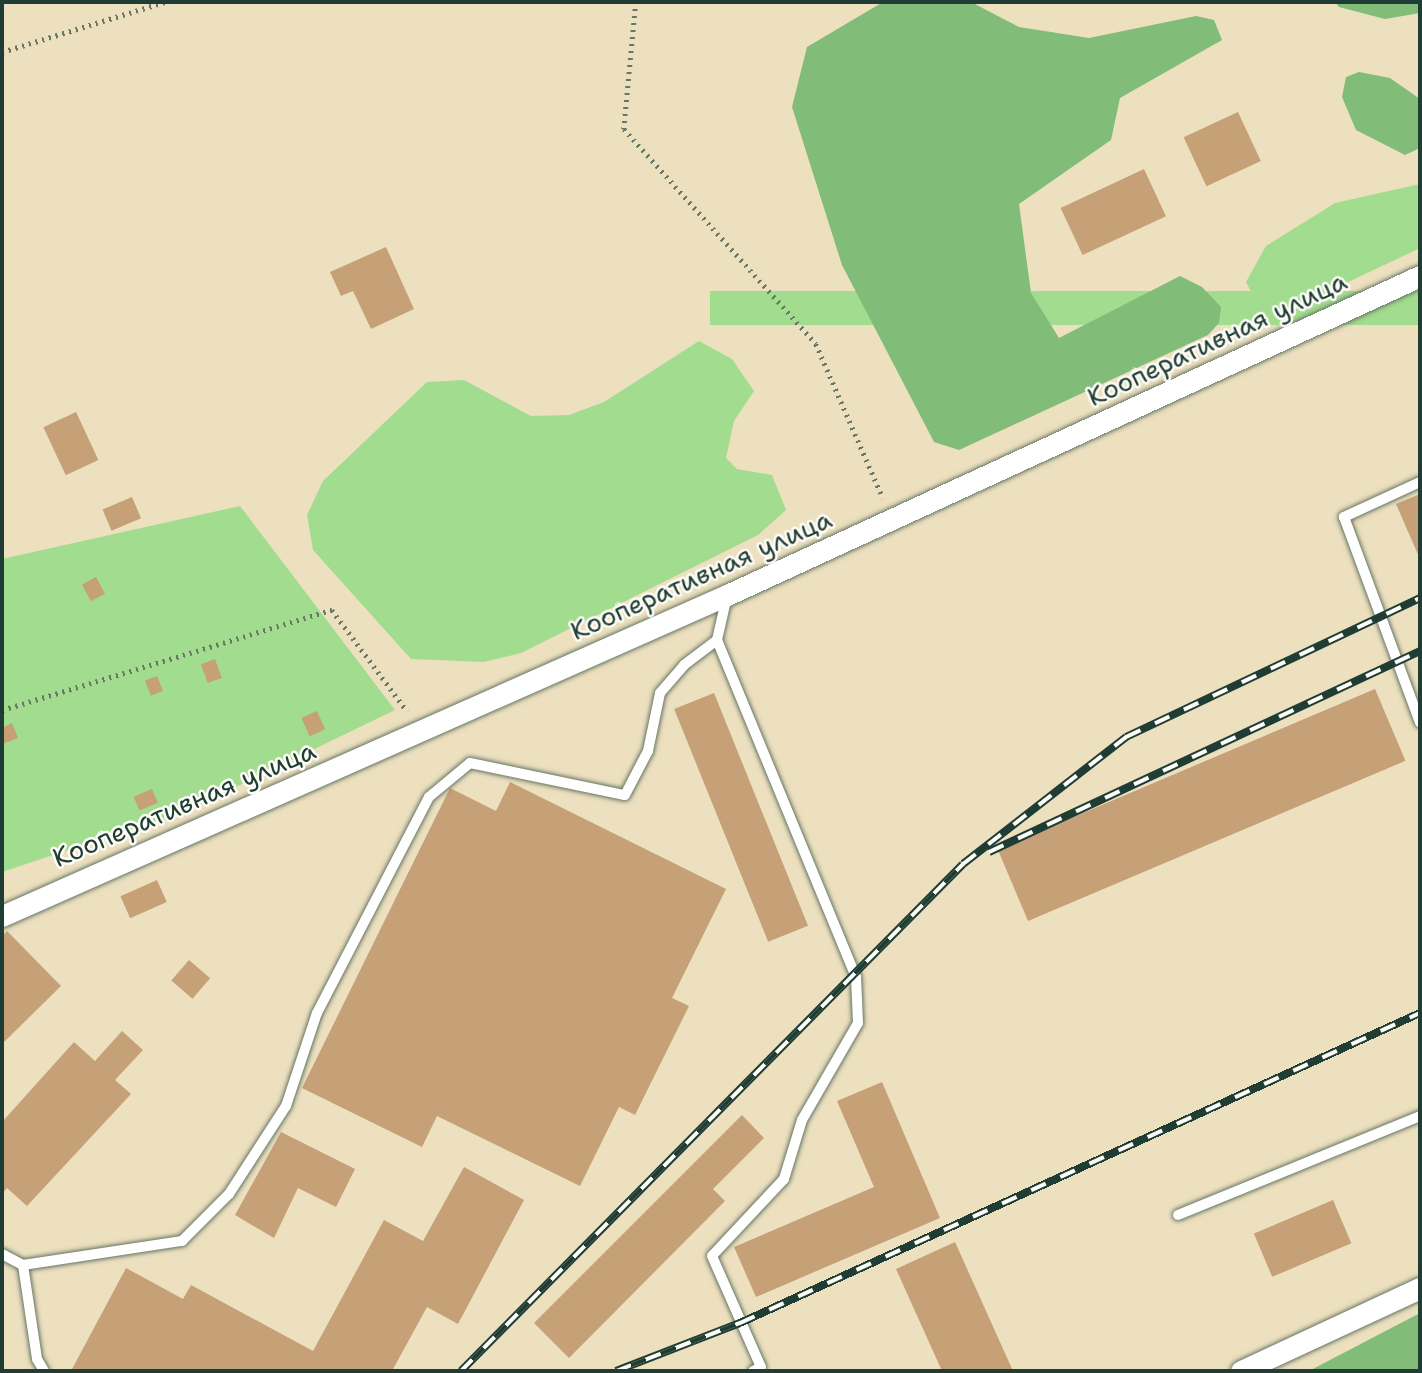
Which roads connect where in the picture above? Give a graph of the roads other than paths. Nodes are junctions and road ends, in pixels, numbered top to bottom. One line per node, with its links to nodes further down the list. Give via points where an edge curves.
1 (1420, 276): 3 (street, Кооперативная улица)
2 (1420, 482): 5 (lane, via 1344,517)
3 (727, 595): 4 (lane); 6 (street, Кооперативная улица)
4 (717, 640): 10 (lane, via 684,665 660,693 648,751 625,795 470,763 429,797 317,1013 286,1106 229,1194 182,1241); 13 (lane, via 856,977 858,1023 802,1120 784,1179 712,1256 761,1367)
5 (1420, 722)
6 (2, 916)
7 (1420, 1116): 8 (lane)
8 (1178, 1215)
9 (2, 1254): 10 (lane)
10 (23, 1265): 12 (lane, via 37,1359)
11 (1420, 1288): 14 (street)
12 (44, 1371)
13 (753, 1371)
14 (1241, 1371)

